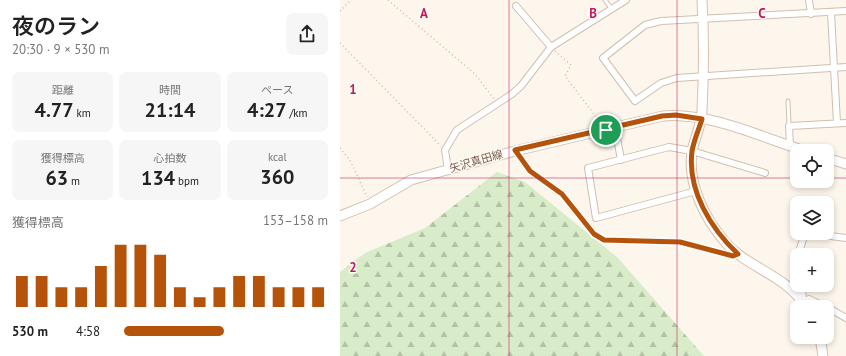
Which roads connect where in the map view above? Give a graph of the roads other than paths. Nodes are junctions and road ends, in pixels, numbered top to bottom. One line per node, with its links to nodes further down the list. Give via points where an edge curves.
1 (605, 0): 6 (lane)
2 (626, 0): 6 (street)
3 (702, 0): 10 (main road)
4 (809, 0): 9 (street)
5 (518, 3): 11 (street)
6 (612, 10): 11 (street)
7 (846, 12): 8 (street)
8 (831, 13): 9 (street); 13 (street)
9 (811, 14): 10 (street)
10 (703, 19): 14 (main road); 14 (street, via 661,21 645,25 603,58 635,101 661,83 677,78)
11 (551, 47): 26 (street, via 521,86 457,130 445,150)
12 (846, 67): 13 (street)
13 (833, 68): 14 (street); 18 (street)
14 (702, 76): 16 (main road)
15 (788, 101): 19 (lane)
16 (702, 119): 20 (main road, 矢沢真田線, via 662,116); 21 (main road, 矢沢真田線); 22 (main road)
17 (846, 123): 18 (street)
18 (836, 124): 19 (street)
19 (789, 126): 21 (street)
20 (611, 128): 23 (street); 26 (main road, 矢沢真田線, via 515,150)
21 (790, 146)
22 (692, 151): 23 (street, via 669,147); 27 (street); 28 (main road)
23 (621, 160): 28 (street, via 588,168 596,218)
24 (834, 160): 25 (main road)
25 (846, 164)
26 (448, 170): 29 (main road, 矢沢真田線, via 411,180 370,204)
27 (765, 173)
28 (696, 191): 32 (main road, via 716,230 738,254 782,280)
29 (340, 216)
30 (834, 236): 31 (street)
31 (846, 238)
32 (800, 300)
33 (834, 311): 34 (street)
34 (846, 318)
35 (821, 344): 36 (main road)
36 (823, 356)

